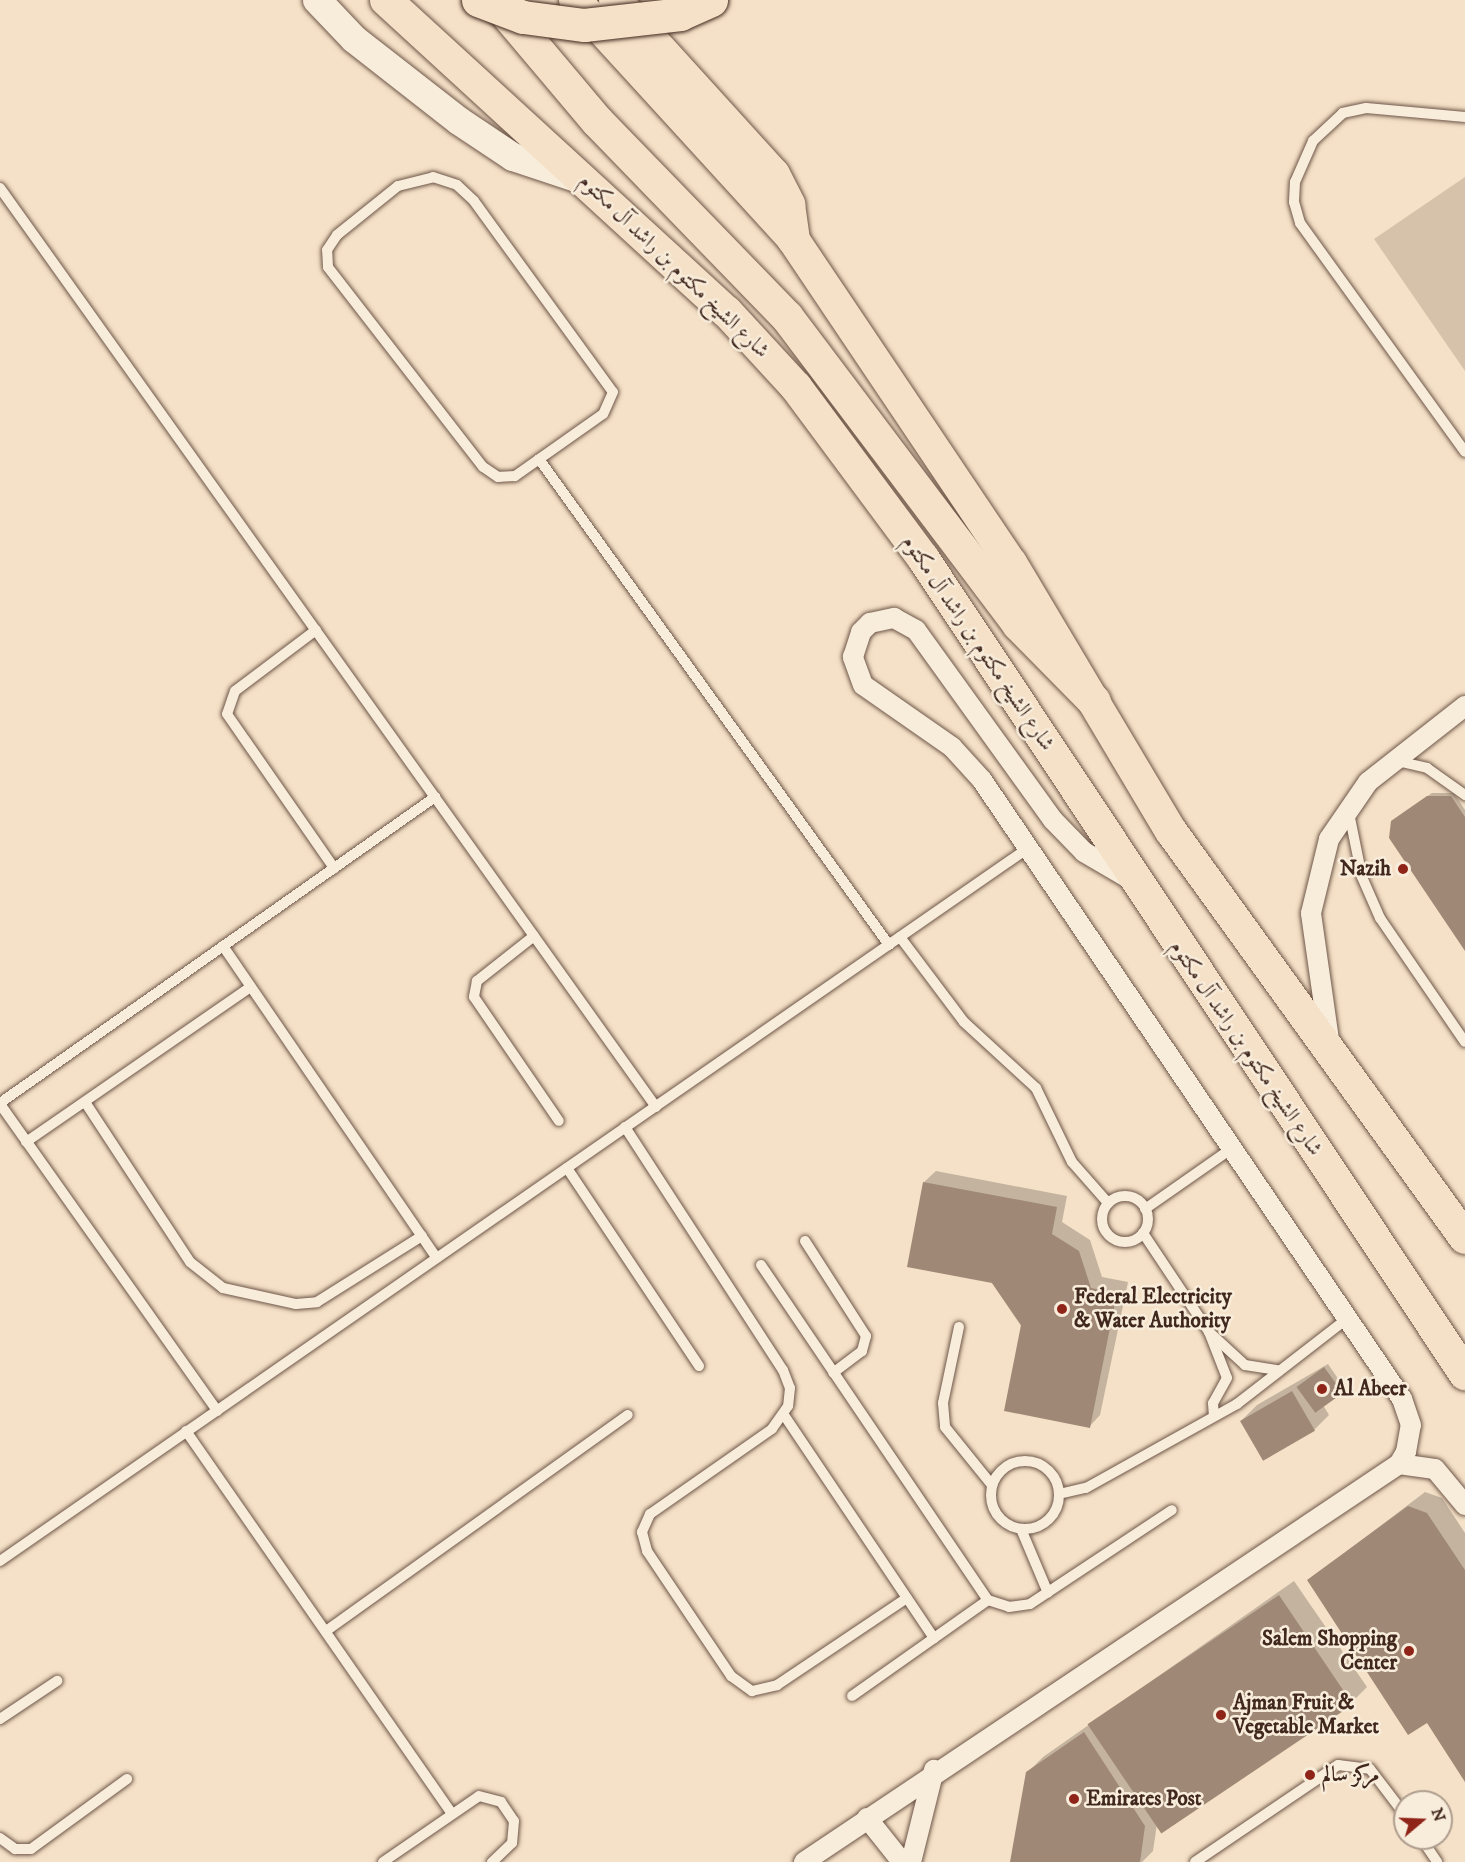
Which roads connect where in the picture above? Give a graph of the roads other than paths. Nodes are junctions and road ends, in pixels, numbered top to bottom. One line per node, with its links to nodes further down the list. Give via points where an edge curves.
1 (317, 0): 9 (main road, via 406,81 504,151)
2 (386, 0): 9 (main road, شارع الشيخ مكتوم بن راشد آل مكتوم)
3 (478, 0): 7 (highway, bridge, via 523,17 584,25 680,14)
4 (495, 0): 15 (highway, via 597,121 787,317 1018,624)
5 (575, 0): 11 (main road)
6 (615, 0): 11 (highway, via 773,174 788,204)
7 (711, 0)
8 (1465, 117): 12 (lane, via 1366,108 1343,113 1313,141 1295,182 1294,202 1300,224)
9 (590, 182): 23 (main road, شارع الشيخ مكتوم بن راشد آل مكتوم, via 728,312 796,387 923,558)
10 (0, 188): 14 (lane)
11 (793, 239): 15 (main road, via 981,517)
12 (1465, 452)
13 (539, 459): 13 (lane, via 610,408 611,384 466,192 439,178 409,180 337,235 327,250 328,267 483,468 507,477); 26 (lane)
14 (316, 630): 19 (lane); 22 (lane, via 236,691 227,714)
15 (1094, 701): 30 (main road, via 1172,831)
16 (1465, 706): 17 (street)
17 (1391, 761): 18 (lane, via 1427,768); 20 (street)
18 (1465, 795)
19 (435, 797): 22 (lane); 24 (lane)
20 (1348, 805): 29 (lane, via 1356,854 1375,908); 30 (street, via 1323,857 1311,913)
21 (1028, 848): 23 (street, via 963,757 863,685 856,672 855,643 870,623 894,618 916,630 1053,820 1084,852); 25 (lane); 37 (street)
22 (334, 868): 27 (lane)
23 (1134, 881): 53 (main road, شارع الشيخ مكتوم بن راشد آل مكتوم)
24 (534, 936): 33 (lane); 34 (lane, via 477,981 474,997)
25 (900, 937): 26 (lane); 39 (lane, via 970,1030 1036,1088 1072,1162)
26 (889, 945): 33 (lane)
27 (223, 946): 28 (lane); 32 (lane)
28 (251, 987): 31 (lane); 42 (lane)
29 (1465, 1042)
30 (1331, 1048): 43 (main road)
31 (85, 1102): 36 (lane); 42 (lane, via 190,1262 223,1288 296,1304 317,1302)
32 (0, 1103): 36 (lane)
33 (656, 1107): 35 (lane)
34 (559, 1121)
35 (625, 1127): 38 (lane); 56 (lane, via 783,1370 790,1397)
36 (26, 1142): 54 (lane)
37 (1234, 1147): 40 (lane); 47 (street)
38 (567, 1168): 45 (lane); 50 (lane)
39 (1108, 1203): 40 (lane, via 1132,1197); 41 (lane, via 1102,1221 1110,1237 1127,1242)
40 (1145, 1209): 41 (lane)
41 (1143, 1233): 49 (lane)
42 (422, 1236): 45 (lane)
43 (1465, 1238)
44 (805, 1241): 52 (lane, via 866,1336 862,1351)
45 (437, 1258): 54 (lane)
46 (760, 1265): 52 (lane)
47 (1348, 1318): 51 (lane); 59 (street, via 1408,1412 1410,1439)
48 (959, 1327): 60 (lane, via 943,1403 945,1427)
49 (1209, 1332): 51 (lane, via 1245,1365); 57 (lane, via 1227,1378 1213,1403)
50 (699, 1366)
51 (1278, 1370): 57 (lane, via 1248,1397)
52 (833, 1373): 68 (lane)
53 (1465, 1374)
54 (217, 1411): 58 (lane)
55 (628, 1415): 69 (lane)
56 (784, 1415): 67 (lane); 67 (lane, via 772,1429 650,1514 642,1532 647,1551 731,1676 752,1690 777,1685)
57 (1214, 1416): 61 (lane, via 1086,1488)
58 (186, 1431): 65 (lane); 69 (lane)
59 (1399, 1464): 62 (street, via 1435,1469); 74 (street)
60 (992, 1485): 61 (lane, via 1006,1467 1029,1461 1050,1472); 64 (lane, via 993,1509 1009,1526)
61 (1059, 1494): 64 (lane, via 1052,1516)
62 (1465, 1505)
63 (1172, 1510): 66 (lane)
64 (1021, 1530): 66 (lane)
65 (0, 1561)
66 (1048, 1593): 68 (lane, via 1019,1607)
67 (907, 1598): 70 (lane)
68 (988, 1600): 70 (lane)
69 (326, 1631): 77 (lane)
70 (934, 1638): 72 (lane)
71 (57, 1682): 73 (lane)
72 (852, 1696)
73 (0, 1719)
74 (933, 1770): 78 (street); 84 (street)
75 (127, 1779): 79 (lane, via 31,1849 15,1850)
76 (1393, 1799): 85 (lane, via 1370,1769 1338,1765)
77 (450, 1811): 80 (lane); 81 (lane, via 479,1796 509,1810 512,1843)
78 (867, 1818): 82 (street); 83 (street)
79 (0, 1838)
80 (383, 1862)
81 (492, 1862)
82 (804, 1862)
83 (902, 1862)
84 (910, 1862)
85 (1195, 1862)

